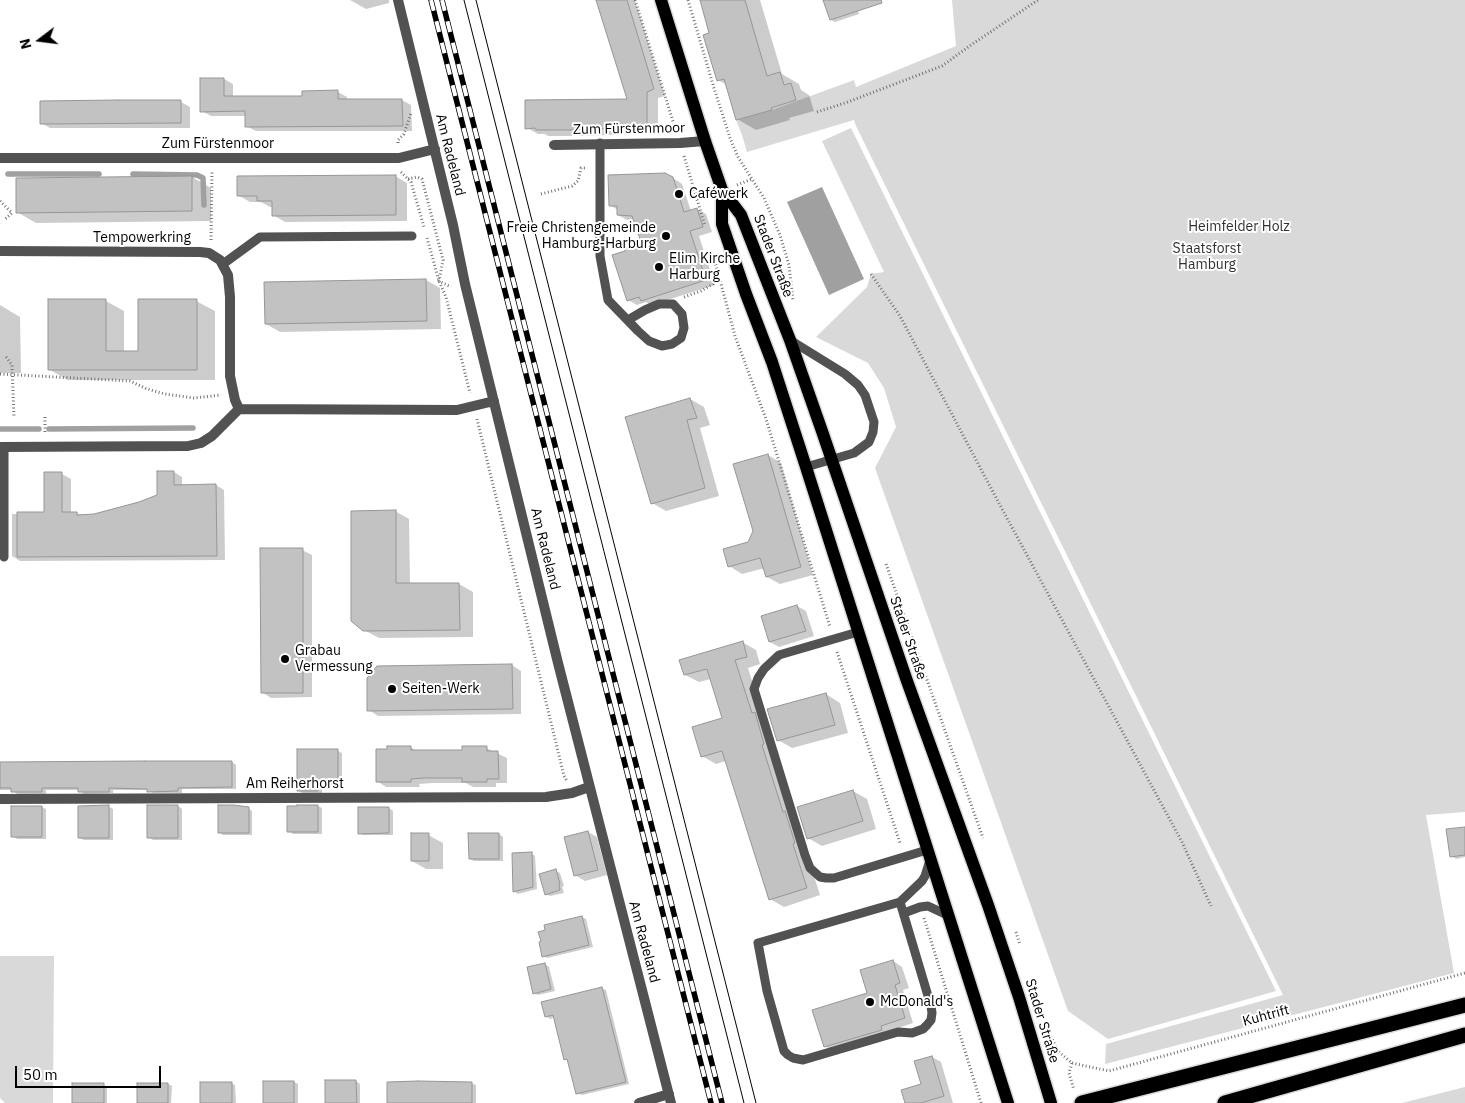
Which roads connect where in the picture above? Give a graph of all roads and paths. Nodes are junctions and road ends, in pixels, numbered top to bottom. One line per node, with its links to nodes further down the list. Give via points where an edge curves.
1 (398, 0): 12 (street, Am Radeland)
2 (635, 0): 10 (path)
3 (661, 0): 8 (main road, Stader Straße)
4 (688, 0): 32 (path, via 730,138 764,198 780,235 790,265)
5 (1038, 0): 7 (path, via 942,66)
6 (412, 110): 15 (path, via 404,134 398,140)
7 (817, 112)
8 (705, 141): 10 (street, Zum Fürstenmoor); 18 (main road, Stader Straße)
9 (600, 143): 10 (street, Zum Fürstenmoor); 11 (street, Zum Fürstenmoor); 16 (lane)
10 (680, 143): 22 (path)
11 (554, 144)
12 (435, 149): 15 (street, Zum Fürstenmoor); 39 (street, Am Radeland)
13 (0, 158): 14 (street, Zum Fürstenmoor)
14 (212, 158): 15 (street, Zum Fürstenmoor); 26 (path)
15 (399, 158): 17 (path, via 400,172)
16 (599, 167): 19 (path, via 581,168 578,181 572,186); 33 (lane, via 600,256 608,300)
17 (408, 179): 27 (path, via 417,176 422,179); 40 (path, via 446,297)
18 (722, 190): 34 (main road, Stader Straße, via 741,215); 45 (main road, Stader Straße, via 722,224)
19 (541, 194)
20 (0, 200): 21 (path, via 12,213)
21 (4, 220)
22 (707, 232)
23 (412, 236): 28 (lane, via 260,237)
24 (712, 249): 29 (path)
25 (0, 251): 26 (street, Tempowerkring, via 191,251)
26 (209, 254): 28 (street, Tempowerkring)
27 (443, 260)
28 (223, 264): 41 (street, via 228,275 230,297 230,376)
29 (718, 270): 31 (path, via 713,284 684,297); 49 (path, via 735,336 766,419)
30 (871, 274): 57 (path, via 900,316 1182,842)
31 (677, 308): 33 (lane, via 673,304 659,304); 33 (lane, via 682,314 684,328 681,338 672,344 662,346 649,341)
32 (796, 309)
33 (628, 320)
34 (790, 340): 44 (main road, Stader Straße); 44 (lane, via 858,385 870,408 874,422 868,442 854,454)
35 (6, 357): 37 (path, via 12,365)
36 (0, 374): 37 (path)
37 (12, 375): 38 (path, via 130,381 165,394 194,398); 42 (path)
38 (224, 395)
39 (494, 402): 40 (street); 50 (street, Am Radeland)
40 (474, 406): 41 (street, via 456,410); 51 (path, via 564,776)
41 (239, 409): 43 (street, via 212,436 194,445)
42 (14, 418)
43 (2, 447): 46 (lane)
44 (832, 460): 45 (lane); 73 (main road, Stader Straße, via 1019,996)
45 (806, 467): 48 (main road, Stader Straße)
46 (4, 557)
47 (884, 558): 53 (path)
48 (858, 632): 49 (lane); 54 (main road, Stader Straße)
49 (833, 639): 55 (path); 55 (lane, via 779,656 764,669 754,689 805,855 810,868 826,878)
50 (589, 787): 51 (street, Am Reiherhorst); 68 (street, Am Radeland)
51 (572, 793): 52 (street, Am Reiherhorst, via 536,797)
52 (0, 800)
53 (986, 846)
54 (929, 855): 55 (lane); 56 (lane, via 926,876); 60 (main road, Stader Straße)
55 (905, 857)
56 (900, 902): 59 (lane); 59 (lane, via 758,943 767,991 784,1051 788,1055 803,1060 898,1032 912,1033 927,1025 931,1020 931,1006)
57 (1211, 906)
58 (920, 907): 59 (lane); 60 (lane, via 928,906); 71 (path)
59 (904, 913)
60 (947, 915): 72 (main road, Stader Straße)
61 (1015, 929): 62 (path)
62 (1021, 948)
63 (1465, 973): 67 (path, Kuhtrift, via 1109,1071)
64 (1465, 1005): 69 (highway)
65 (1045, 1024): 67 (path, via 1058,1051)
66 (1465, 1035): 74 (highway)
67 (1072, 1063): 69 (path, via 1070,1073)
68 (670, 1099): 70 (street)
69 (1079, 1099)
70 (639, 1103)
71 (981, 1103)
72 (1008, 1103)
73 (1051, 1103)
74 (1225, 1103)

